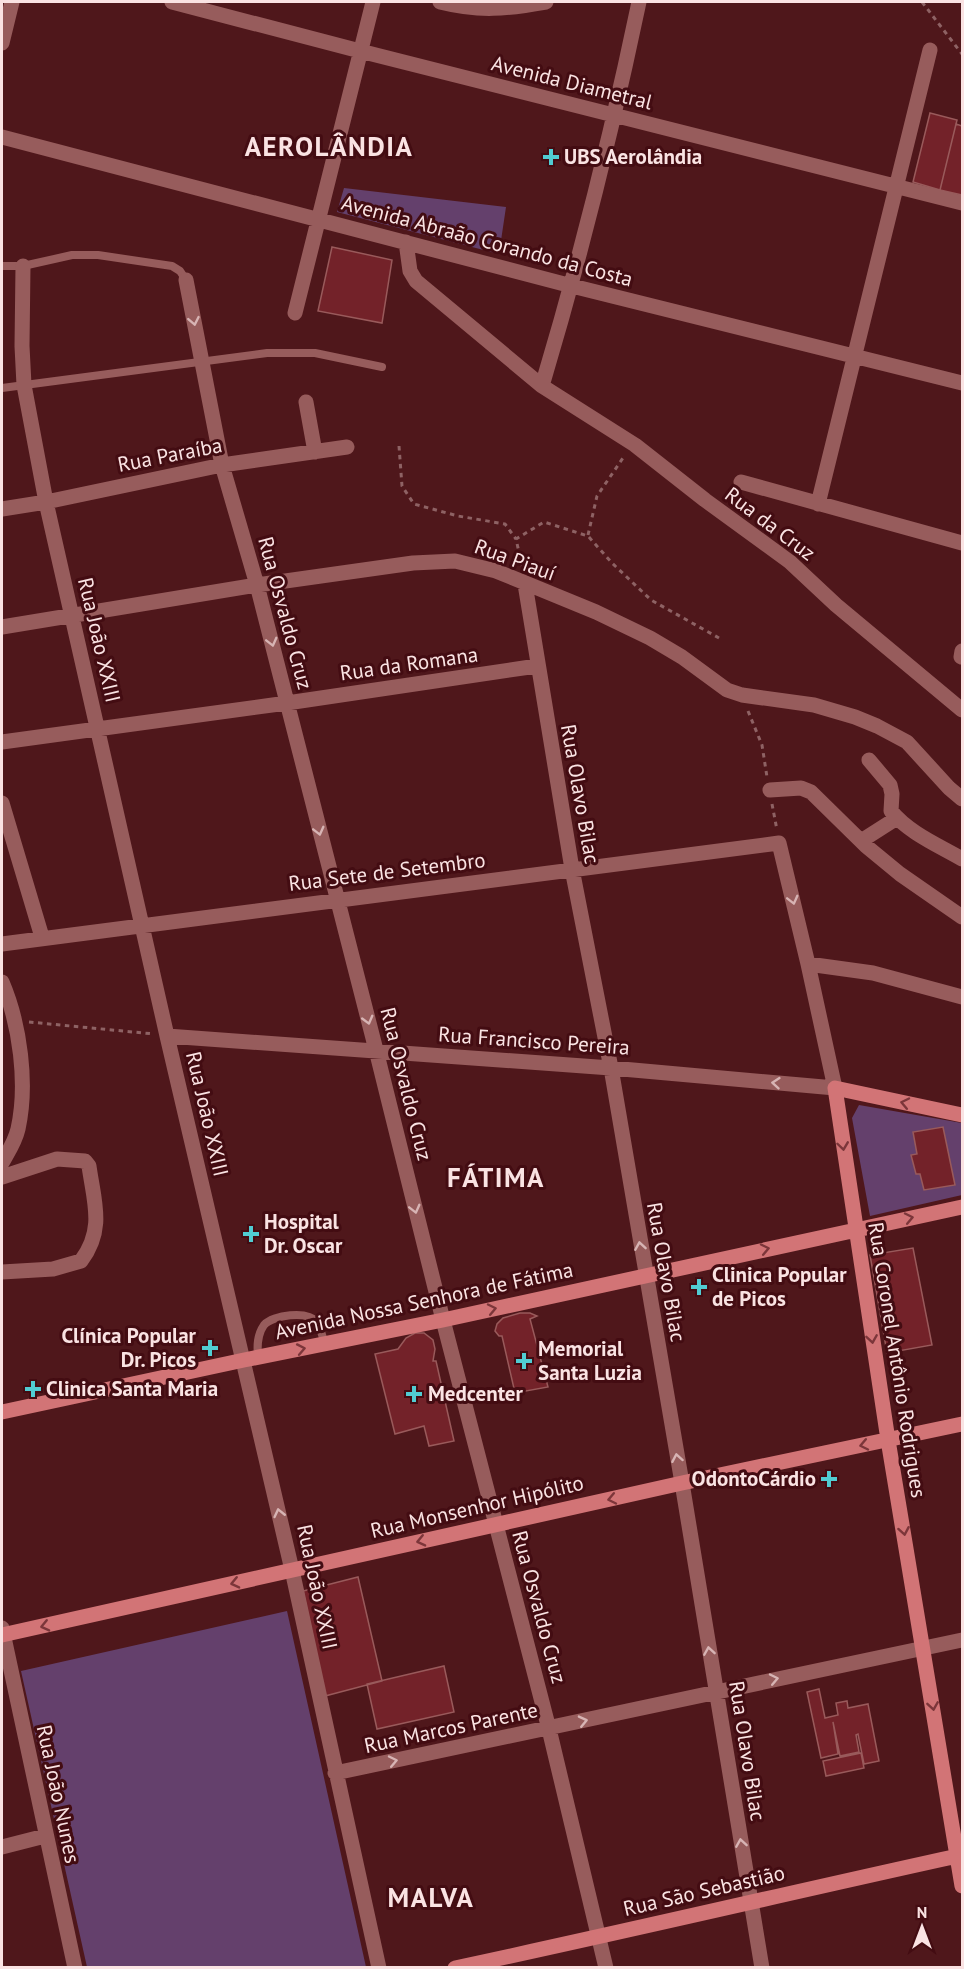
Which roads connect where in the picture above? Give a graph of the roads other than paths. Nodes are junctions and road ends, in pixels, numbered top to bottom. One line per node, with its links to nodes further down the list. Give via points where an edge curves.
1 (12, 2): 7 (street)
2 (172, 2): 9 (street, Avenida Diametral)
3 (373, 2): 9 (street)
4 (440, 2): 5 (street, via 477,9)
5 (546, 2)
6 (639, 2): 10 (street)
7 (2, 43)
8 (930, 50): 12 (street)
9 (360, 51): 10 (street, Avenida Diametral); 14 (street)
10 (615, 115): 12 (street, Avenida Diametral); 19 (street)
11 (2, 137): 14 (street, Avenida Abraão Corando da Costa)
12 (896, 186): 13 (street, Avenida Diametral); 21 (street)
13 (963, 203)
14 (318, 219): 15 (street, Avenida Abraão Corando da Costa); 20 (street)
15 (406, 242): 19 (street, Avenida Abraão Corando da Costa); 26 (street, Rua da Cruz, via 410,271 416,281)
16 (2, 266): 17 (lane)
17 (23, 266): 18 (lane, via 72,255 98,255 172,266); 25 (street, Rua João XXIII)
18 (186, 280): 22 (street, Rua Osvaldo Cruz, one-way to 22)
19 (572, 286): 21 (street, Avenida Abraão Corando da Costa); 26 (street)
20 (295, 313)
21 (855, 356): 24 (street, Avenida Abraão Corando da Costa); 34 (street)
22 (203, 362): 23 (lane, via 267,353 315,353); 25 (lane); 31 (street, Rua Osvaldo Cruz)
23 (382, 367)
24 (963, 383)
25 (24, 385): 27 (lane); 33 (street, Rua João XXIII)
26 (542, 386): 43 (street, Rua da Cruz, via 635,445 790,562)
27 (2, 388)
28 (306, 402): 30 (street)
29 (347, 447): 30 (street, Rua Paraíba)
30 (315, 452): 31 (street, Rua Paraíba)
31 (222, 465): 33 (street, Rua Paraíba); 38 (street, Rua Osvaldo Cruz)
32 (741, 482): 34 (street)
33 (46, 502): 35 (street, Rua Paraíba); 39 (street, Rua João XXIII)
34 (818, 504): 36 (street)
35 (2, 509)
36 (963, 543)
37 (525, 584): 38 (street, Rua Piauí, via 477,565 433,561); 41 (street, Rua Olavo Bilac); 48 (street, Rua Piauí, via 650,638 727,690 814,705 877,726 906,742)
38 (257, 585): 39 (street, Rua Piauí); 42 (street, Rua Osvaldo Cruz, one-way to 42)
39 (71, 615): 40 (street, Rua Piauí); 44 (street, Rua João XXIII)
40 (2, 627)
41 (537, 666): 42 (street, Rua da Romana); 54 (street, Rua Olavo Bilac)
42 (287, 703): 44 (street, Rua da Romana); 55 (street, Rua Osvaldo Cruz, one-way to 55)
43 (963, 710)
44 (97, 729): 45 (street, Rua da Romana); 57 (street, Rua João XXIII)
45 (2, 742)
46 (869, 760): 50 (street, via 890,785 891,811)
47 (770, 790): 51 (street, via 801,788 811,792)
48 (963, 799)
49 (2, 803): 58 (street)
50 (897, 818): 51 (street); 53 (street, via 917,834)
51 (861, 841): 56 (street, via 900,874)
52 (779, 843): 54 (street, Rua Sete de Setembro); 60 (street, Rua Coronel Antônio Rodrigues, one-way to 60)
53 (963, 859)
54 (572, 869): 55 (street, Rua Sete de Setembro); 65 (street, Rua Olavo Bilac)
55 (336, 900): 57 (street, Rua Sete de Setembro); 64 (street, Rua Osvaldo Cruz, one-way to 64)
56 (963, 917)
57 (142, 925): 58 (street, Rua Sete de Setembro); 63 (street, Rua João XXIII)
58 (42, 937): 59 (street, Rua Sete de Setembro)
59 (2, 944)
60 (808, 964): 62 (street, via 873,973); 66 (street, Rua Coronel Antônio Rodrigues)
61 (2, 982): 68 (street, via 15,1021 21,1085 18,1130)
62 (963, 997)
63 (167, 1036): 64 (street, Rua Francisco Pereira); 76 (street, Rua João XXIII)
64 (376, 1050): 65 (street, Rua Francisco Pereira); 74 (street, Rua Osvaldo Cruz, one-way to 74)
65 (611, 1068): 66 (street, Rua Francisco Pereira, one-way to 65); 73 (street, Rua Olavo Bilac, one-way to 65)
66 (835, 1088): 67 (street, one-way to 66); 71 (street, Rua Coronel Antônio Rodrigues, one-way to 71)
67 (963, 1115)
68 (2, 1163)
69 (2, 1177): 72 (street, via 57,1160 85,1161 97,1224 93,1241 81,1261 53,1269)
70 (963, 1207): 71 (street, Avenida Nossa Senhora de Fátima, one-way to 70)
71 (855, 1230): 73 (street, Avenida Nossa Senhora de Fátima, one-way to 71); 79 (street, Rua Coronel Antônio Rodrigues, one-way to 79)
72 (2, 1272)
73 (645, 1276): 74 (street, Avenida Nossa Senhora de Fátima, one-way to 73); 80 (street, Rua Olavo Bilac, one-way to 73)
74 (443, 1320): 75 (street, Avenida Nossa Senhora de Fátima); 81 (street, Rua Osvaldo Cruz)
75 (325, 1344): 76 (street, Avenida Nossa Senhora de Fátima, one-way to 75); 76 (lane, via 314,1319 287,1316 263,1327)
76 (251, 1359): 77 (street, Avenida Nossa Senhora de Fátima); 82 (street, Rua João XXIII, one-way to 76)
77 (2, 1412)
78 (963, 1424): 79 (street, Rua Monsenhor Hipólito)
79 (888, 1440): 80 (street, Rua Monsenhor Hipólito, one-way to 80); 85 (street, Rua Coronel Antônio Rodrigues, one-way to 85)
80 (682, 1483): 81 (street, Rua Monsenhor Hipólito, one-way to 81); 86 (street, Rua Olavo Bilac, one-way to 80)
81 (495, 1524): 82 (street, Rua Monsenhor Hipólito, one-way to 82); 87 (street, Rua Osvaldo Cruz)
82 (292, 1570): 83 (street, Rua Monsenhor Hipólito, one-way to 83); 88 (street, Rua João XXIII)
83 (2, 1633): 89 (street, Rua João Nunes)
84 (963, 1640): 85 (street, Rua Marcos Parente)
85 (924, 1648): 86 (street, Rua Marcos Parente, one-way to 85); 91 (street, Rua Coronel Antônio Rodrigues, one-way to 91)
86 (716, 1691): 87 (street, Rua Marcos Parente, one-way to 86); 93 (street, Rua Olavo Bilac, one-way to 86)
87 (549, 1729): 88 (street, Rua Marcos Parente, one-way to 87); 94 (street, Rua Osvaldo Cruz)
88 (335, 1773): 96 (street, Rua João XXIII)
89 (45, 1836): 90 (street); 95 (street, Rua João Nunes)
90 (2, 1847)
91 (960, 1855): 92 (street, Rua Coronel Antônio Rodrigues); 93 (street, Rua São Sebastião)
92 (963, 1886)
93 (751, 1901): 94 (street, Rua São Sebastião); 99 (street, Rua Olavo Bilac)
94 (599, 1937): 97 (street, Rua São Sebastião); 98 (street, Rua Osvaldo Cruz)
95 (75, 1968)
96 (379, 1968)
97 (455, 1968)
98 (606, 1968)
99 (762, 1968)

